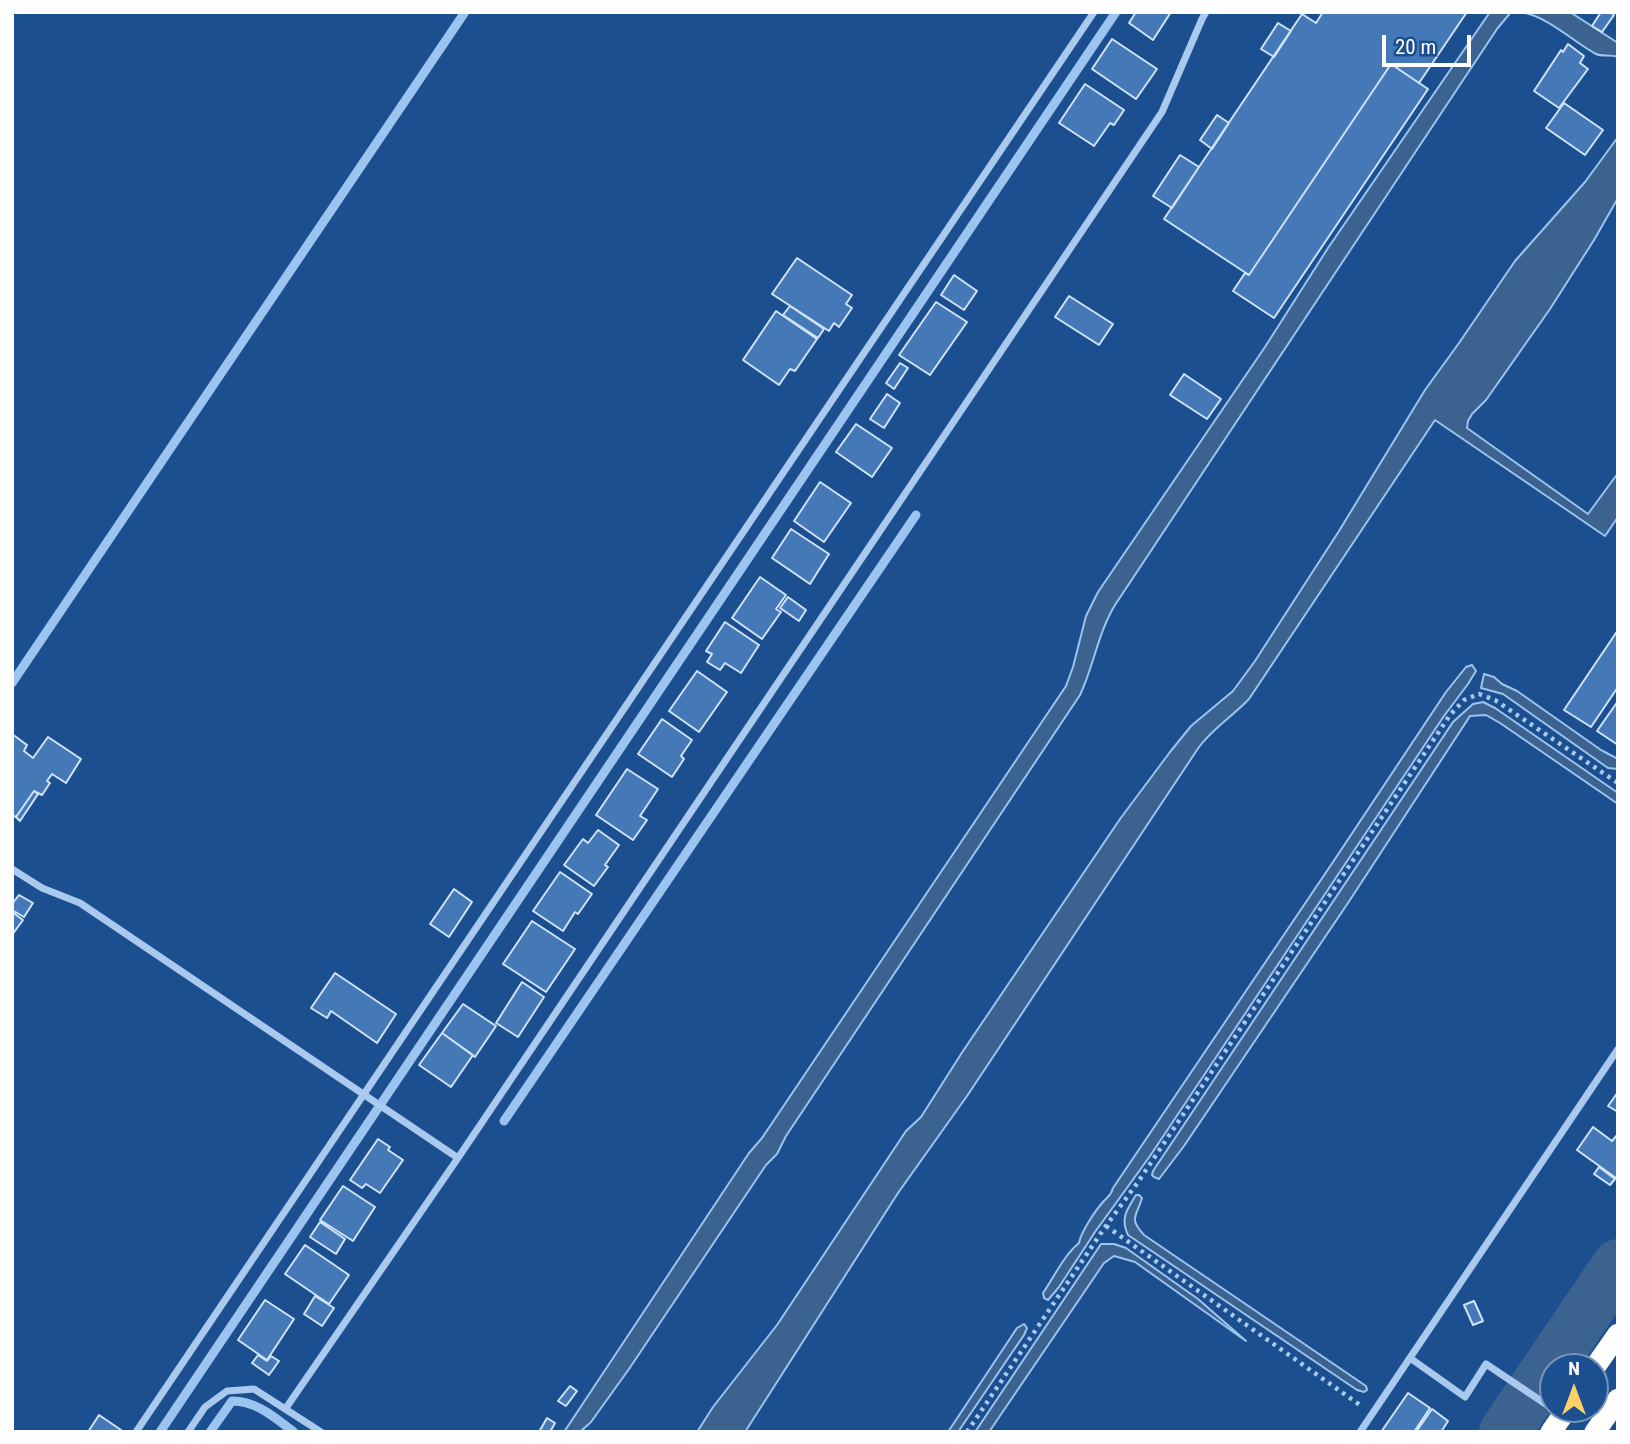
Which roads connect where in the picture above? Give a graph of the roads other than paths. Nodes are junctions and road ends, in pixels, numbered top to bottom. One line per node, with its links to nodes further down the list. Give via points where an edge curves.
1 (1094, 12): 5 (street)
2 (1206, 12): 6 (street, via 1162,112)
3 (12, 869): 5 (street, via 41,888 80,904)
4 (1618, 1049): 9 (street)
5 (364, 1093): 6 (street); 13 (street)
6 (458, 1158): 12 (street)
7 (1618, 1334): 8 (highway)
8 (1605, 1353)
9 (1410, 1358): 11 (street, via 1465,1398 1486,1364); 16 (street)
10 (1618, 1399): 17 (highway)
11 (1539, 1402)
12 (286, 1408): 14 (street, via 254,1389 228,1391 205,1407); 15 (street)
13 (136, 1432)
14 (188, 1432)
15 (321, 1432)
16 (1360, 1432)
17 (1595, 1432)

